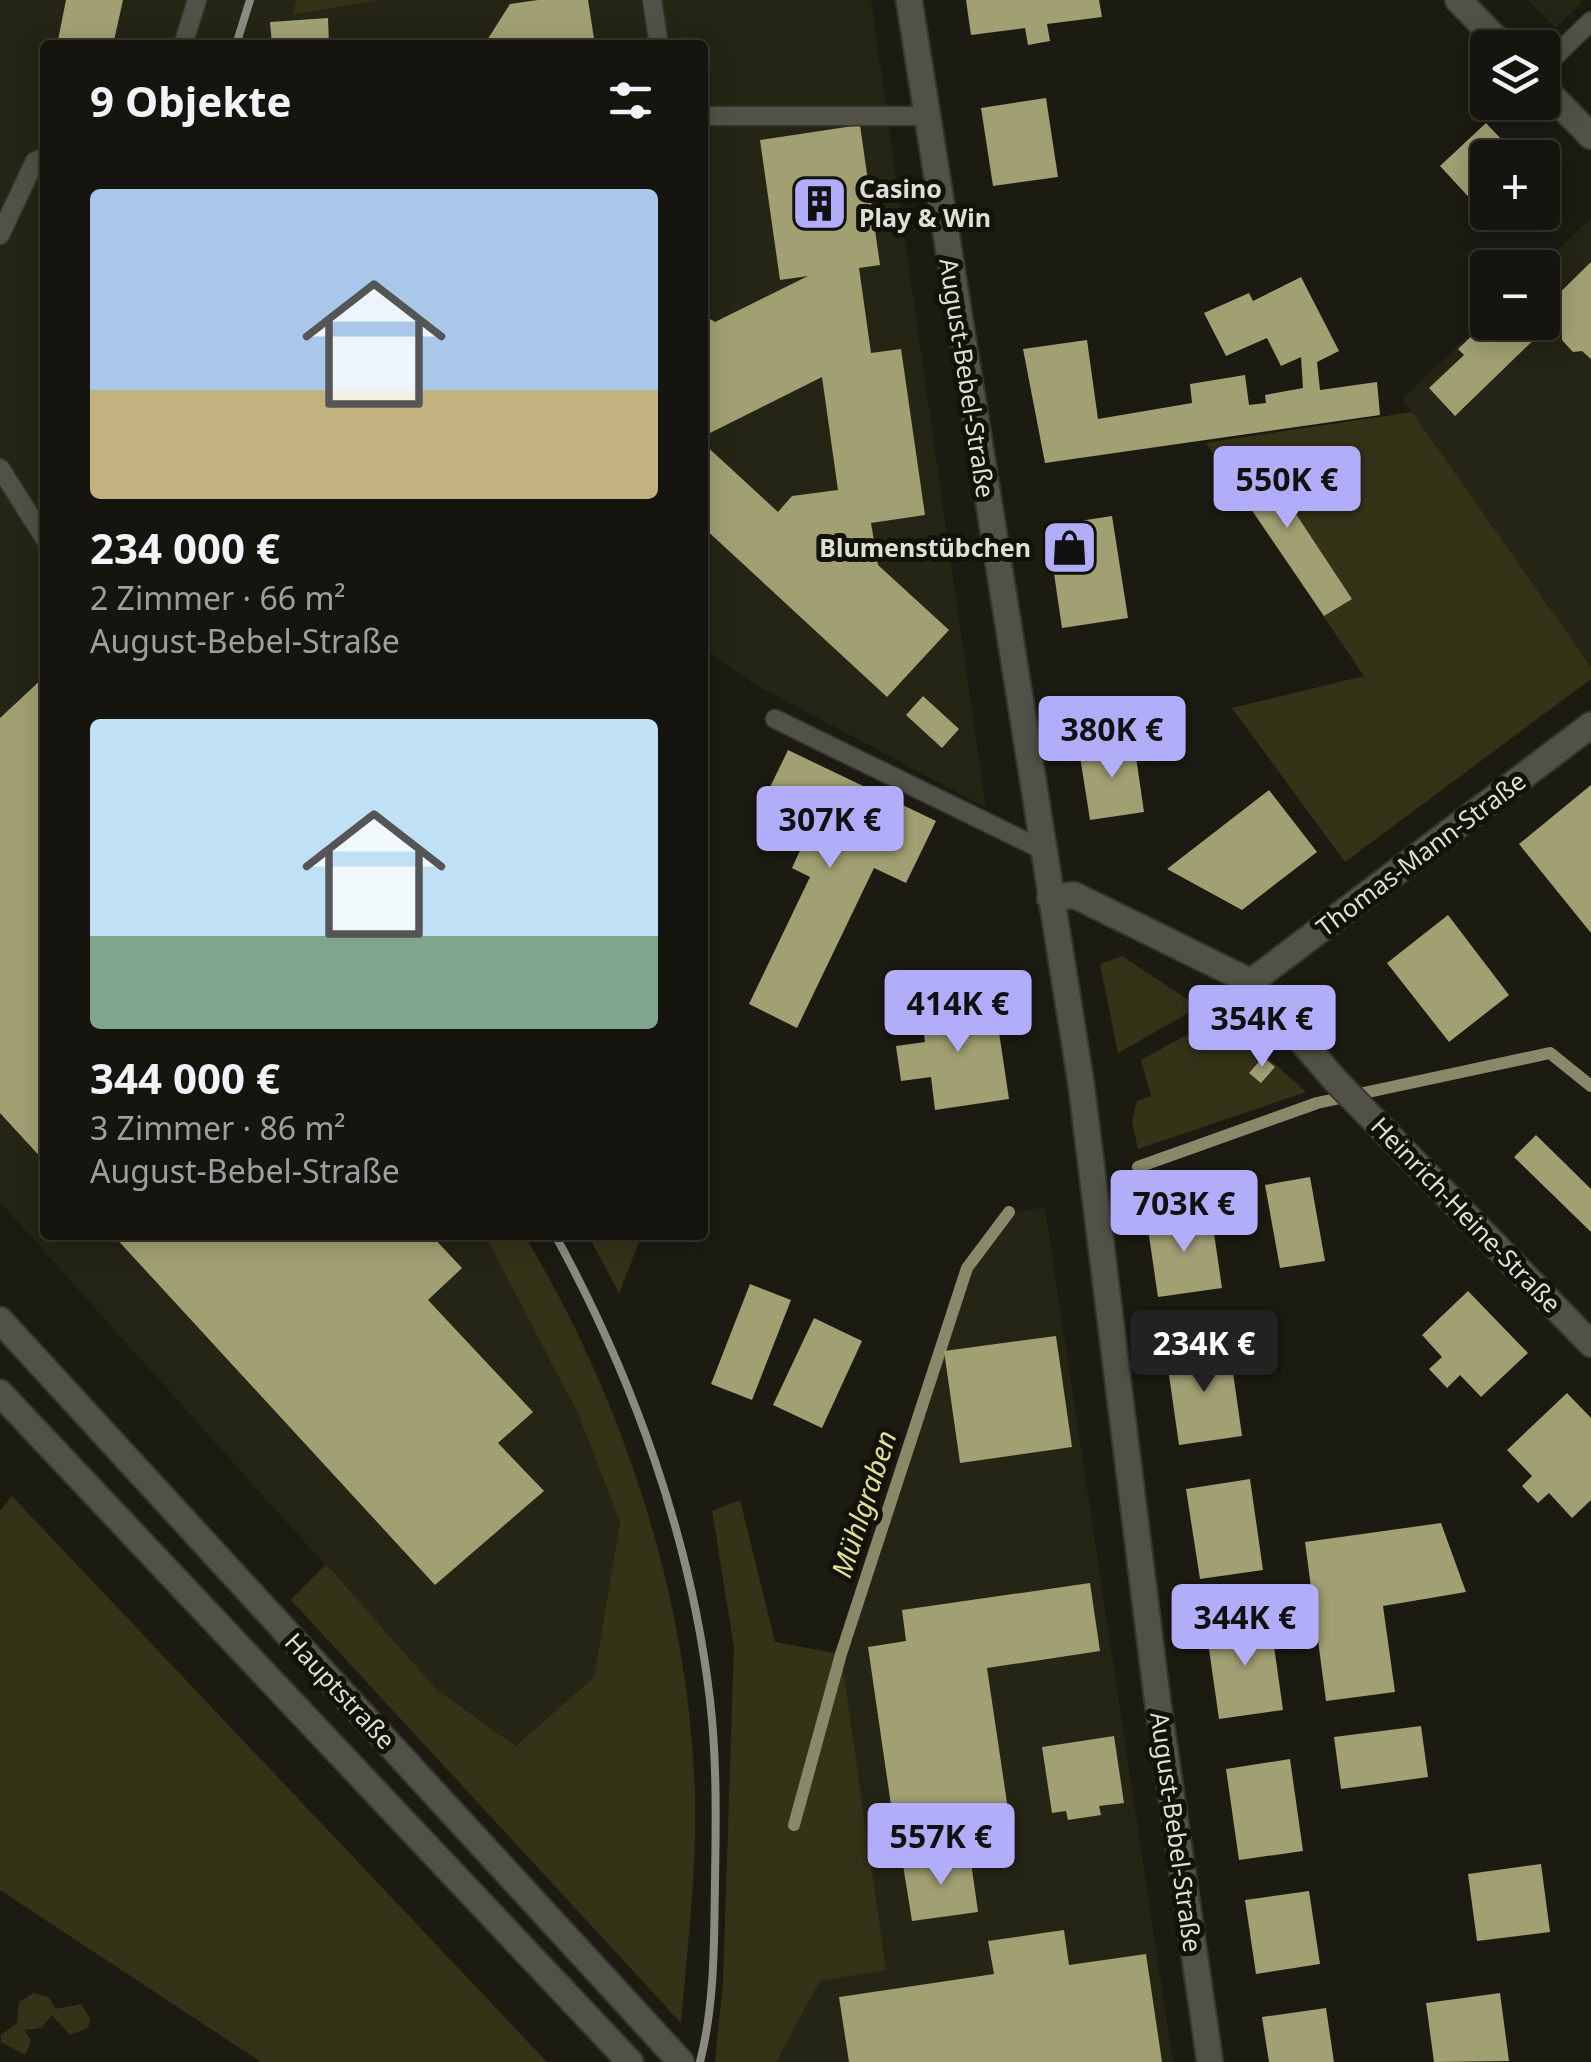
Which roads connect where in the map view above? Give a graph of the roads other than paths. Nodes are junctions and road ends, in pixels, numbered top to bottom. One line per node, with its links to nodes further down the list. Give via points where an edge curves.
1 (197, 0): 7 (lane)
2 (652, 0): 8 (lane)
3 (909, 0): 12 (street, August-Bebel-Straße)
4 (1458, 0): 6 (street)
5 (1591, 21): 9 (lane)
6 (1487, 30)
7 (185, 40)
8 (658, 40)
9 (1560, 51)
10 (1560, 104): 13 (street)
11 (708, 116): 12 (lane)
12 (926, 116): 20 (street, August-Bebel-Straße)
13 (1591, 136)
14 (40, 159): 15 (lane)
15 (0, 235)
16 (0, 468): 17 (lane)
17 (40, 531)
18 (776, 719): 20 (lane)
19 (1589, 732): 22 (street, Thomas-Mann-Straße)
20 (1041, 848): 21 (street, August-Bebel-Straße)
21 (1050, 898): 22 (street, Heinrich-Heine-Straße, via 1074,894); 28 (street, August-Bebel-Straße, via 1081,1084 1156,1698)
22 (1251, 982): 24 (street, Heinrich-Heine-Straße, via 1335,1080)
23 (0, 1320): 27 (street, Hauptstraße)
24 (1591, 1344)
25 (0, 1393): 26 (street, Hauptstraße)
26 (630, 2062)
27 (681, 2062)
28 (1210, 2062)

